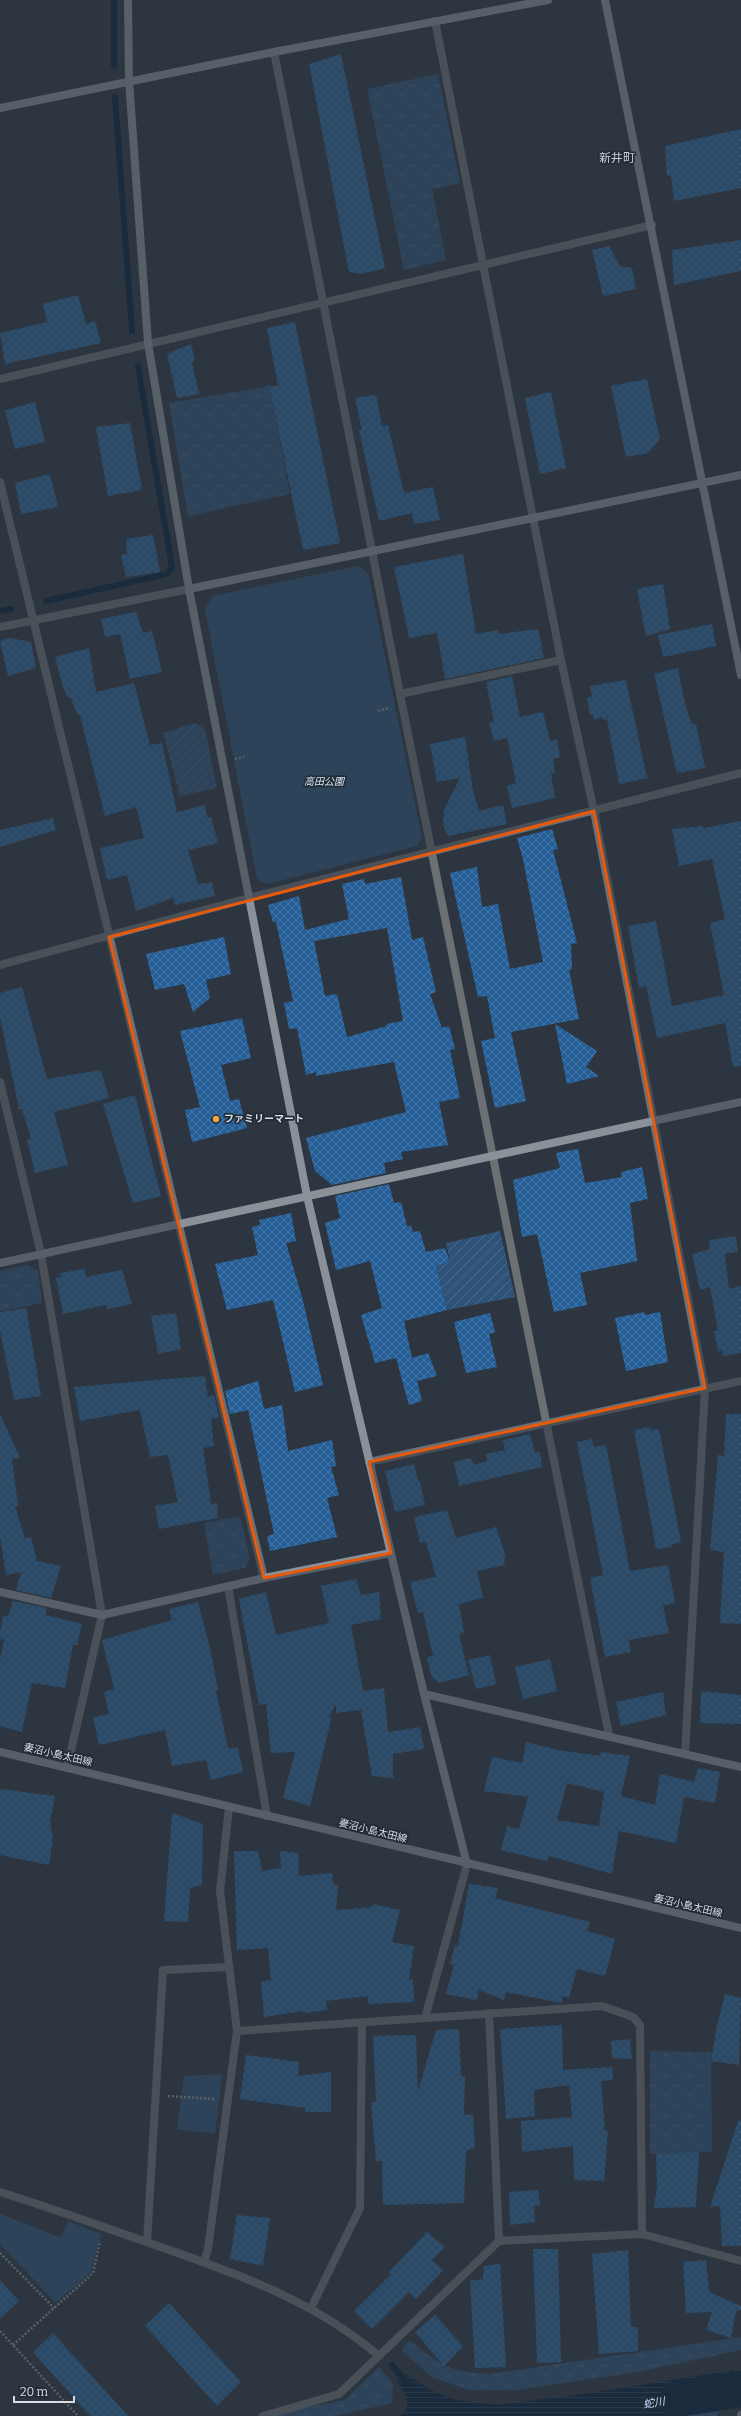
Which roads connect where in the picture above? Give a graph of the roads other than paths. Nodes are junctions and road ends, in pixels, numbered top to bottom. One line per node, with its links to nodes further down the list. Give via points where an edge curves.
1 (128, 0): 6 (street)
2 (548, 0): 4 (street)
3 (605, 0): 8 (street)
4 (435, 21): 5 (street); 9 (street)
5 (274, 52): 6 (street); 10 (street)
6 (129, 81): 7 (street); 11 (street)
7 (0, 108)
8 (652, 225): 9 (street); 15 (street)
9 (483, 264): 10 (street); 16 (street)
10 (324, 302): 11 (street); 17 (street)
11 (148, 343): 12 (street); 18 (street)
12 (0, 379)
13 (741, 474): 15 (street)
14 (0, 482): 19 (street)
15 (702, 483): 16 (street); 22 (street)
16 (534, 517): 17 (street); 21 (street)
17 (373, 550): 18 (street); 23 (street)
18 (189, 589): 19 (street); 27 (street)
19 (34, 619): 20 (street); 28 (street)
20 (0, 627)
21 (561, 660): 23 (street); 25 (street)
22 (741, 675)
23 (400, 694): 26 (street)
24 (741, 773): 25 (street)
25 (594, 811): 26 (street); 32 (street)
26 (433, 852): 27 (street); 33 (street)
27 (248, 899): 28 (street); 34 (street)
28 (109, 938): 29 (street); 35 (street)
29 (0, 965)
30 (0, 1082): 36 (street)
31 (741, 1102): 32 (street)
32 (653, 1121): 33 (street); 39 (street)
33 (493, 1156): 34 (street); 40 (street)
34 (307, 1196): 35 (street); 41 (street)
35 (178, 1224): 36 (street); 43 (street)
36 (41, 1254): 37 (street); 46 (street)
37 (0, 1262)
38 (741, 1380): 39 (street)
39 (705, 1388): 40 (street); 50 (street)
40 (547, 1424): 41 (street); 48 (street)
41 (369, 1462): 42 (street)
42 (391, 1553): 43 (street); 47 (street)
43 (264, 1578): 44 (street)
44 (228, 1586): 46 (street); 54 (street)
45 (0, 1592): 46 (street)
46 (102, 1615): 52 (street)
47 (424, 1694): 48 (street); 55 (street)
48 (609, 1735): 50 (street)
49 (0, 1752): 52 (street, 妻沼小島太田線)
50 (685, 1754): 51 (street)
51 (741, 1767)
52 (67, 1768): 53 (street, 妻沼小島太田線)
53 (229, 1807): 54 (street, 妻沼小島太田線); 57 (street, via 220,1892)
54 (267, 1816): 55 (street, 妻沼小島太田線)
55 (467, 1864): 56 (street, 妻沼小島太田線); 59 (street)
56 (741, 1928)
57 (229, 1967): 61 (street); 65 (street, via 163,1970)
58 (489, 2013): 59 (street); 63 (street, via 602,2006 633,2017 640,2025); 64 (street)
59 (425, 2018): 60 (street)
60 (362, 2023): 61 (street); 68 (street, via 360,2208)
61 (237, 2031): 67 (street, via 208,2249)
62 (0, 2192): 65 (street)
63 (642, 2234): 64 (street); 66 (street)
64 (499, 2241): 69 (street)
65 (147, 2242): 67 (street)
66 (741, 2261)
67 (204, 2262): 68 (street, via 274,2289)
68 (311, 2308): 69 (street)
69 (379, 2356): 70 (street, via 339,2394)
70 (263, 2416)

